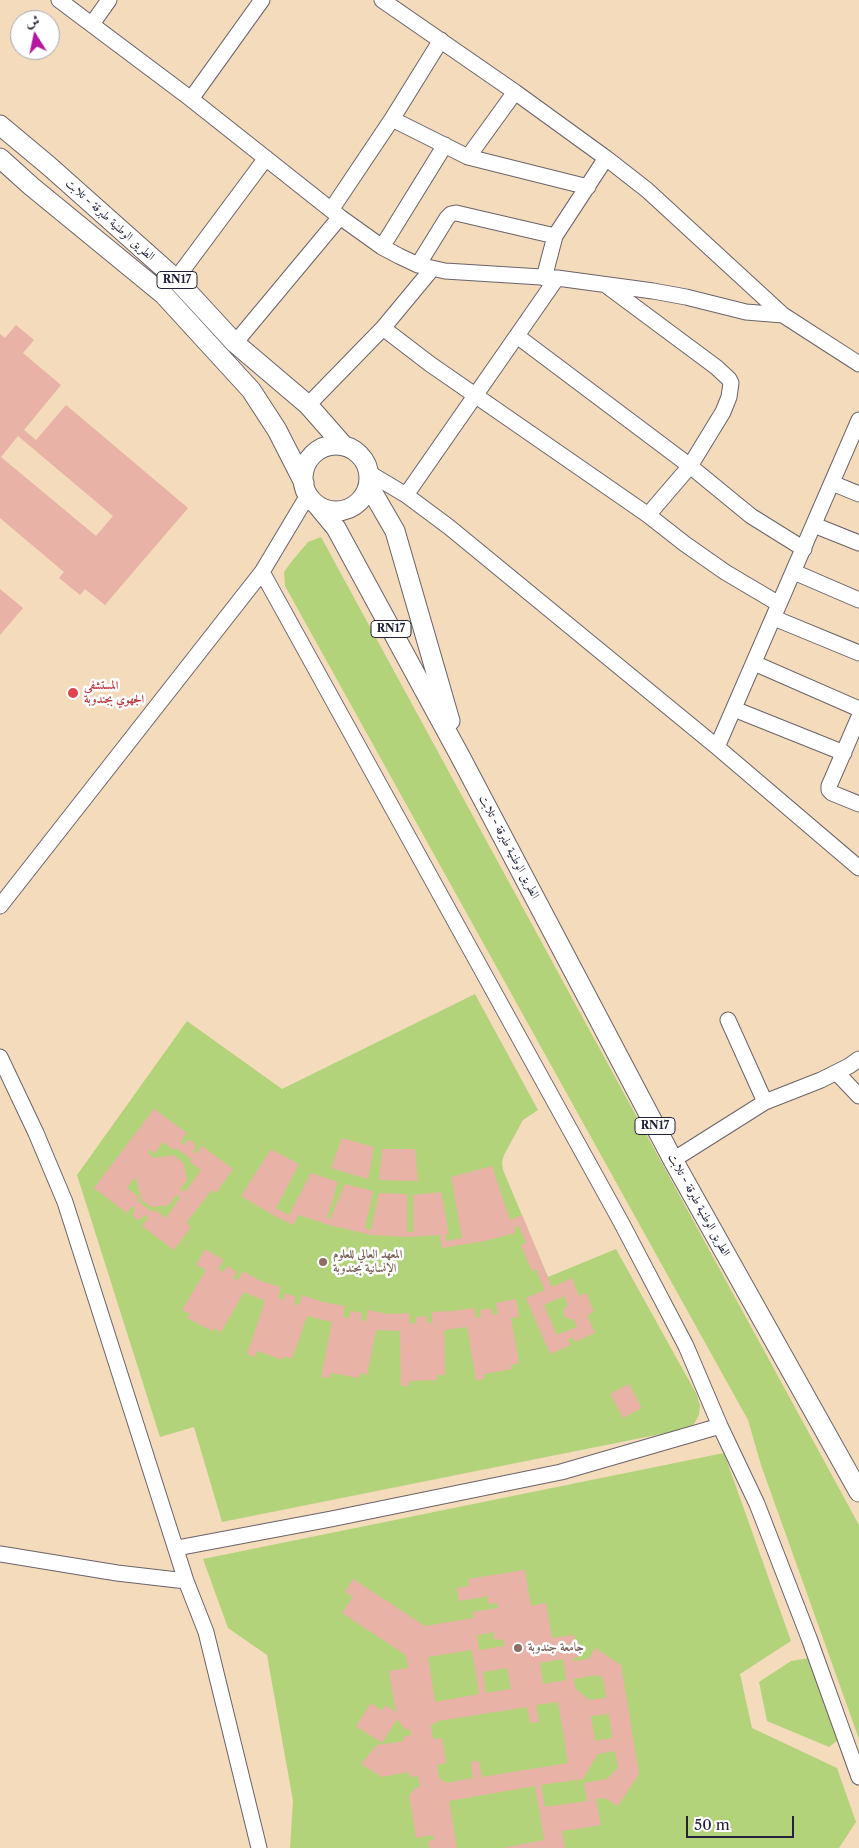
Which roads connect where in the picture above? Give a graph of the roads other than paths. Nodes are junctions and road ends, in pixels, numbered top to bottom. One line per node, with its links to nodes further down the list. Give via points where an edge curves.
1 (59, 0): 5 (street)
2 (109, 0): 5 (street)
3 (262, 0): 8 (street)
4 (382, 0): 6 (street)
5 (92, 24): 8 (street)
6 (441, 40): 7 (street); 9 (street)
7 (515, 92): 12 (street); 15 (street)
8 (191, 99): 14 (street)
9 (392, 119): 11 (street); 17 (street)
10 (0, 125): 22 (main road, الطريق الوطنية طبرقة - تلابت / RN17)
11 (445, 145): 12 (street); 19 (street)
12 (468, 157): 16 (street)
13 (0, 158): 37 (main road, الطريق الوطنية طبرقة - تلابت / RN17, via 164,295 252,390 277,430)
14 (266, 158): 17 (street); 22 (street)
15 (606, 158): 16 (street); 24 (street, via 647,190)
16 (588, 186): 18 (street)
17 (335, 214): 19 (street); 27 (street)
18 (556, 236): 20 (street, via 451,214); 21 (street)
19 (382, 247): 20 (street)
20 (425, 267): 21 (street); 25 (street)
21 (550, 278): 23 (street); 26 (street)
22 (176, 279): 27 (main road, الطريق الوطنية طبرقة - تلابت / RN17)
23 (605, 285): 24 (street, via 667,293 746,312); 33 (street, via 729,379 731,387 723,412)
24 (783, 315): 28 (street)
25 (383, 328): 29 (street); 30 (street)
26 (517, 336): 29 (street); 33 (street)
27 (235, 343): 30 (main road, الطريق الوطنية طبرقة - تلابت / RN17)
28 (859, 364)
29 (476, 395): 38 (street); 39 (street)
30 (308, 405): 32 (main road, الطريق الوطنية طبرقة - تلابت / RN17)
31 (857, 430): 35 (street)
32 (344, 446): 34 (main road, RN17, via 361,456); 37 (main road, via 323,448 307,462 304,472)
33 (690, 466): 39 (street); 42 (street, via 751,516)
34 (369, 479): 37 (main road, via 365,496 348,509 327,510); 38 (street); 54 (main road, الطريق الوطنية طبرقة - تلابت / RN17, via 395,531)
35 (832, 483): 36 (street); 40 (street)
36 (859, 494)
37 (310, 495): 43 (street); 54 (main road, الطريق الوطنية طبرقة - تلابت / RN17, via 336,528)
38 (406, 495): 52 (street)
39 (648, 516): 46 (street)
40 (814, 525): 41 (street); 42 (street)
41 (859, 543)
42 (804, 549): 44 (street)
43 (262, 572): 57 (street); 65 (street, via 621,1222 686,1346)
44 (794, 572): 45 (street); 46 (street)
45 (859, 600)
46 (776, 611): 47 (street); 48 (street)
47 (859, 653)
48 (754, 663): 49 (street); 50 (street)
49 (734, 709): 52 (street); 53 (street)
50 (859, 709)
51 (859, 717): 53 (street)
52 (717, 748): 56 (street)
53 (844, 753): 55 (street, via 830,790)
54 (460, 756): 64 (main road, الطريق الوطنية طبرقة - تلابت / RN17)
55 (859, 804)
56 (857, 861)
57 (0, 906)
58 (728, 1020): 63 (street)
59 (0, 1057): 67 (street, via 66,1202)
60 (859, 1059): 61 (street)
61 (837, 1073): 62 (street); 63 (street)
62 (859, 1096)
63 (765, 1102): 64 (street)
64 (673, 1160): 66 (main road, الطريق الوطنية طبرقة - تلابت / RN17)
65 (720, 1426): 67 (street, via 562,1472); 70 (street, via 758,1504)
66 (859, 1492)
67 (177, 1548): 69 (street)
68 (0, 1554): 69 (street)
69 (186, 1581): 71 (street, via 206,1632)
70 (859, 1777)
71 (259, 1848)

